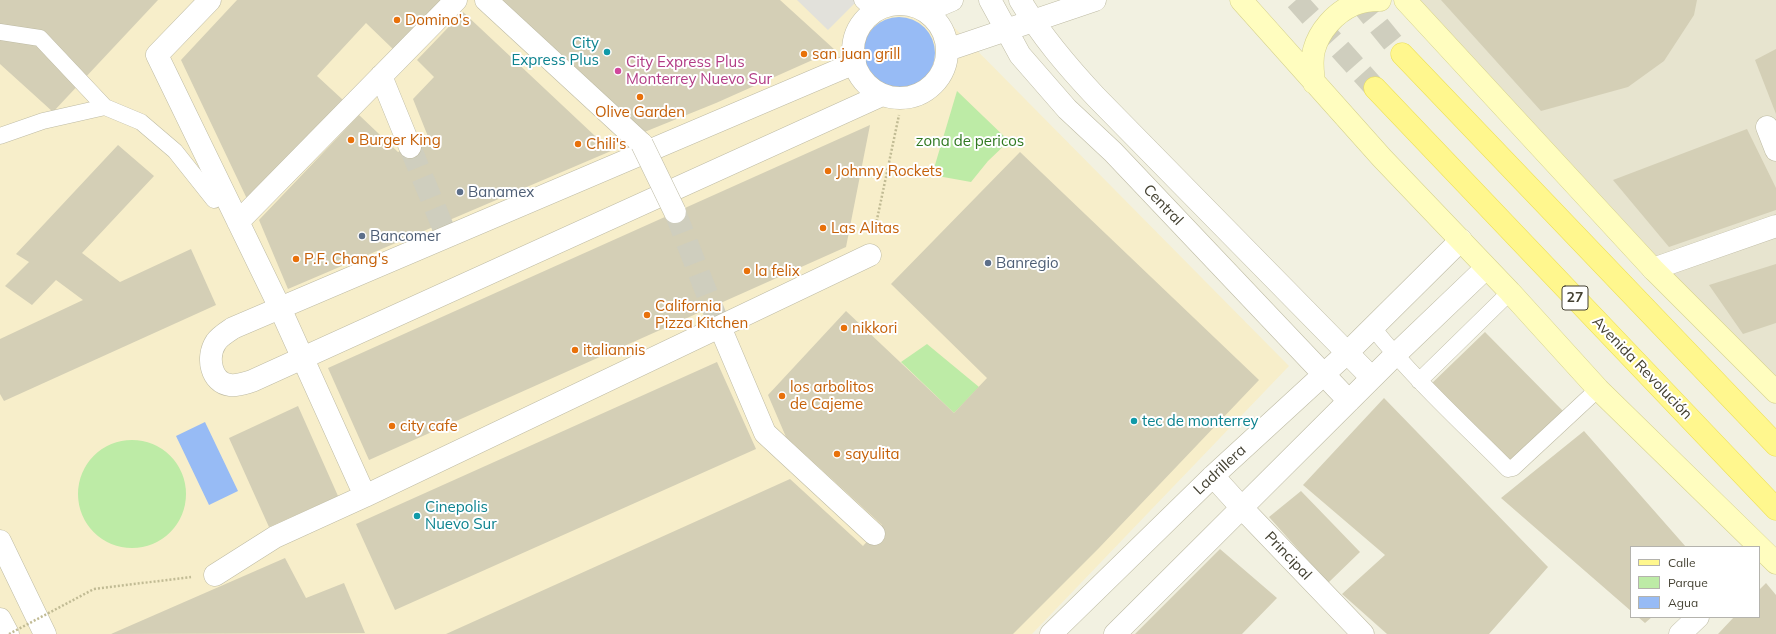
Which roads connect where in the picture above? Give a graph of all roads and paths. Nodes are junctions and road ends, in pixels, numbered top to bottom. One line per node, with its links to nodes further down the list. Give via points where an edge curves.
1 (210, 0): 31 (street, via 157,54)
2 (456, 0): 20 (street)
3 (486, 0): 30 (street, bridge, via 642,144)
4 (952, 0): 13 (street)
5 (990, 0): 15 (street, Central)
6 (1020, 0): 14 (street, Central)
7 (1095, 0): 14 (street)
8 (1241, 0): 21 (street)
9 (1380, 0): 21 (street, via 1354,4 1335,16 1319,36 1312,68)
10 (1385, 0): 11 (street)
11 (1409, 5): 36 (street)
12 (868, 6): 13 (street, via 913,6); 19 (street, via 866,17 857,28 854,39)
13 (926, 11): 17 (street, via 942,29)
14 (1032, 20): 15 (street); 41 (street, Central, via 1071,71 1096,98)
15 (1006, 30): 17 (street); 44 (street, Central, via 1020,55 1067,109 1113,152)
16 (0, 32): 24 (lane, via 40,38)
17 (947, 50): 23 (street, via 946,67 937,80 922,92)
18 (1402, 54): 50 (main road)
19 (855, 63): 23 (street, via 859,74 867,83); 38 (street)
20 (381, 76): 27 (street); 31 (street)
21 (1314, 84): 33 (street)
22 (1375, 88): 54 (main road, Avenida Revolución / 27)
23 (893, 96): 34 (path); 43 (street)
24 (105, 107): 26 (lane, via 42,121); 29 (lane, via 141,122 169,146)
25 (1767, 127): 28 (street)
26 (0, 136)
27 (410, 147)
28 (1776, 150)
29 (214, 200)
30 (676, 212)
31 (238, 222): 38 (street)
32 (1776, 226): 36 (street)
33 (1461, 240): 35 (street); 40 (street, Ladrillera)
34 (870, 255): 39 (street)
35 (1486, 268): 37 (street); 42 (street)
36 (1653, 269): 48 (street)
37 (1510, 292): 46 (lane); 47 (street)
38 (280, 308): 43 (street); 43 (street, via 233,328 216,341 210,362 213,372 222,382 236,385 252,381)
39 (720, 327): 52 (street); 55 (street, via 765,433)
40 (1373, 328): 41 (street, Ladrillera); 42 (lane)
41 (1347, 353): 44 (street, Ladrillera); 45 (street, Central)
42 (1395, 355): 45 (street); 46 (lane)
43 (303, 359): 52 (street)
44 (1324, 374): 49 (street, Central); 51 (street, Ladrillera)
45 (1372, 378): 49 (street)
46 (1419, 381): 47 (lane, via 1509,469)
47 (1598, 389): 57 (street)
48 (1776, 392)
49 (1349, 401): 53 (street)
50 (1776, 445)
51 (1214, 476): 53 (street, Principal); 62 (street, Ladrillera)
52 (365, 496): 58 (street, via 275,537)
53 (1242, 508): 63 (street); 64 (street, Principal)
54 (1776, 509)
55 (874, 534)
56 (0, 541): 61 (street)
57 (1756, 546)
58 (215, 574): 60 (path, bridge, via 94,589)
59 (1697, 618): 65 (street)
60 (6, 629)
61 (45, 634)
62 (1051, 634)
63 (1115, 634)
64 (1363, 634)
65 (1680, 634)

